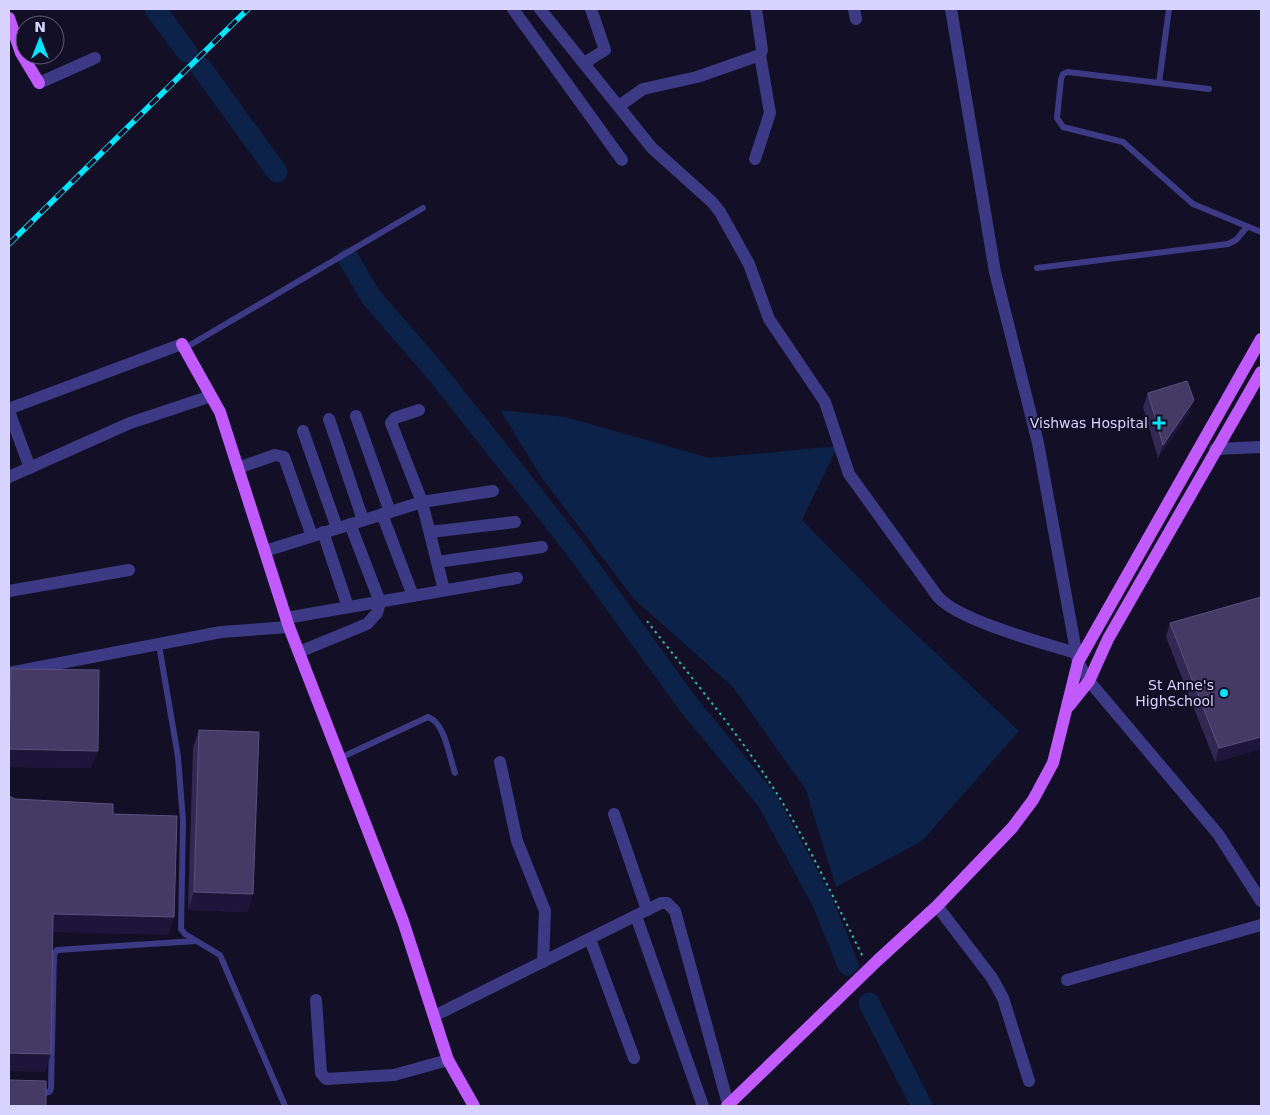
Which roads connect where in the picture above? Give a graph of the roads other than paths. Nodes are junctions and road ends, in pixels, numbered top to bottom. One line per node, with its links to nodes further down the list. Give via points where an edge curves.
1 (513, 9): 16 (street)
2 (540, 9): 10 (street)
3 (591, 9): 10 (street, via 605,50)
4 (756, 9): 8 (street)
5 (951, 9): 58 (street, via 995,272 1038,442)
6 (1169, 9): 12 (lane)
7 (9, 18): 11 (main road, via 21,53)
8 (760, 55): 14 (street, via 698,77 643,89); 15 (street, via 770,113)
9 (95, 58): 11 (street)
10 (584, 63): 14 (street)
11 (39, 83)
12 (1160, 83): 13 (lane); 18 (lane, via 1063,74 1058,124 1123,142 1193,204)
13 (1209, 88)
14 (619, 106): 58 (street, via 652,148 720,212 749,264 770,319 825,402 849,474 938,597 944,604 961,612)
15 (755, 159)
16 (622, 160)
17 (423, 208): 22 (lane)
18 (1248, 226): 19 (lane); 20 (lane, via 1228,244)
19 (1261, 232)
20 (1037, 268)
21 (1261, 339): 33 (main road)
22 (184, 346): 24 (main road); 31 (street, via 11,408 10,414)
23 (1261, 372): 30 (main road)
24 (211, 396): 31 (street, via 130,423); 32 (main road, via 220,412)
25 (419, 410): 37 (street, via 395,418 391,423)
26 (356, 416): 38 (street)
27 (330, 419): 39 (street)
28 (303, 431): 42 (street)
29 (1261, 447): 30 (street)
30 (1215, 449): 35 (main road)
31 (30, 468): 34 (street)
32 (238, 468): 44 (street, via 275,454 284,457); 46 (main road)
33 (1186, 470): 35 (main road); 58 (main road)
34 (9, 477)
35 (1199, 478): 60 (main road, via 1108,638)
36 (493, 491): 37 (street)
37 (422, 502): 38 (street); 43 (street)
38 (386, 513): 39 (street); 52 (street)
39 (363, 520): 41 (street)
40 (515, 522): 43 (street)
41 (350, 524): 42 (street); 53 (street)
42 (337, 528): 44 (street)
43 (430, 532): 47 (street)
44 (318, 534): 46 (street); 54 (street)
45 (542, 547): 47 (street)
46 (265, 550): 55 (main road)
47 (437, 562): 50 (street)
48 (129, 570): 51 (street)
49 (517, 578): 50 (street)
50 (444, 590): 52 (street)
51 (9, 591)
52 (413, 596): 53 (street)
53 (380, 602): 54 (street); 57 (street, via 377,613 367,624)
54 (348, 607): 55 (street)
55 (288, 622): 56 (street); 57 (main road)
56 (159, 645): 59 (street); 67 (lane, via 178,757)
57 (299, 652): 62 (main road)
58 (1077, 658): 60 (street); 61 (main road)
59 (9, 673)
60 (1089, 681): 61 (main road); 68 (street, via 1218,834)
61 (1066, 710): 69 (main road, via 1052,763 1032,800 1012,828)
62 (340, 758): 64 (lane, via 428,717 435,719 440,728); 77 (main road, via 403,921)
63 (500, 762): 74 (street, via 517,841 545,911)
64 (455, 773)
65 (614, 814): 70 (street)
66 (174, 821): 67 (lane)
67 (183, 821): 73 (lane, via 181,924 185,934)
68 (1261, 901)
69 (937, 906): 80 (street, via 992,978 1003,998); 82 (main road)
70 (642, 913): 72 (street); 82 (street, via 666,903 676,911); 85 (street)
71 (1261, 925): 75 (street)
72 (590, 938): 74 (street); 78 (street)
73 (197, 941): 81 (lane, via 57,950 54,954 51,1088 45,1094); 83 (lane, via 220,955)
74 (543, 962): 77 (street)
75 (1067, 980)
76 (316, 1000): 79 (street, via 321,1073 326,1079 394,1075)
77 (434, 1016): 79 (main road)
78 (634, 1058)
79 (448, 1060): 84 (main road)
80 (1029, 1081)
81 (36, 1093)
82 (728, 1105)
83 (285, 1106)
84 (474, 1106)
85 (703, 1106)

